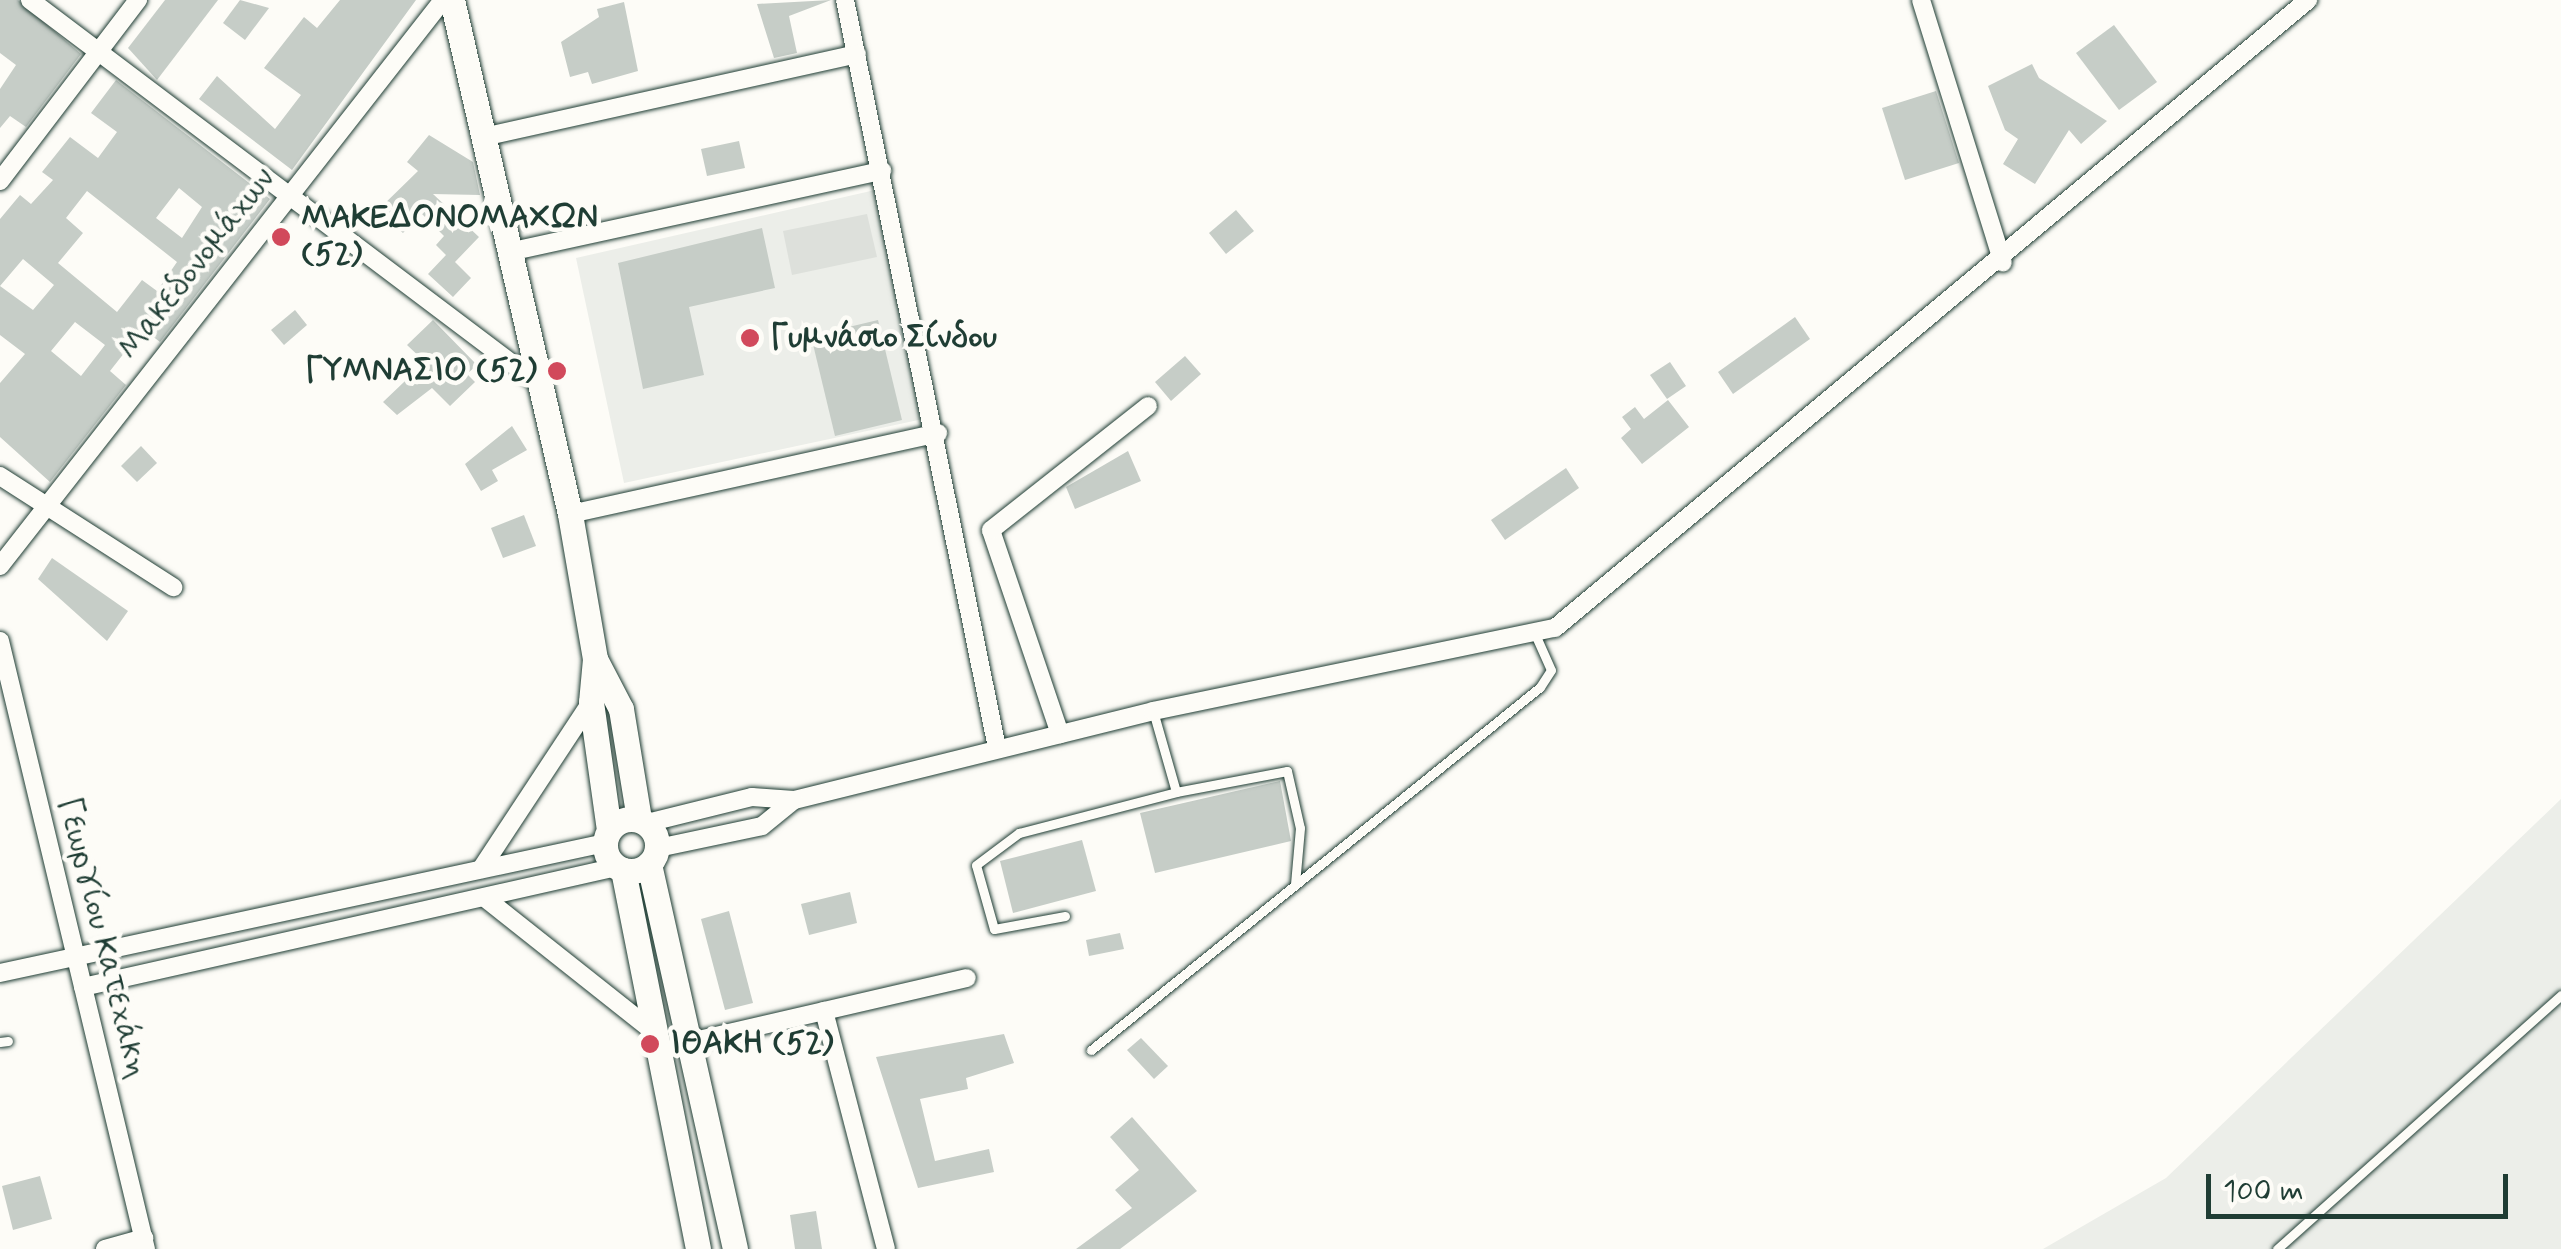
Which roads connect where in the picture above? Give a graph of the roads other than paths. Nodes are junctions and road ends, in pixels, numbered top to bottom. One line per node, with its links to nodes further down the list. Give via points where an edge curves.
1 (30, 0): 8 (street)
2 (138, 0): 8 (street)
3 (443, 0): 13 (street, Μακεδονομάχων)
4 (452, 0): 10 (street)
5 (844, 0): 9 (street)
6 (1920, 0): 15 (street)
7 (2308, 0): 15 (street)
8 (98, 52): 12 (street); 13 (street)
9 (857, 54): 10 (street); 11 (street)
10 (484, 137): 14 (street)
11 (882, 171): 14 (street); 18 (street)
12 (0, 181)
13 (285, 201): 16 (street); 20 (street, Μακεδονομάχων)
14 (510, 252): 16 (street)
15 (2003, 263): 24 (street)
16 (540, 384): 21 (street)
17 (1148, 406): 29 (street, via 991,530)
18 (938, 433): 21 (street); 30 (street)
19 (0, 476): 20 (street)
20 (45, 506): 22 (street, Μακεδονομάχων); 23 (street)
21 (570, 514): 26 (street)
22 (0, 566)
23 (173, 588)
24 (1536, 637): 28 (street); 38 (lane, via 1549,679)
25 (0, 641): 43 (street, Γεωργίου Κατεχάκη)
26 (595, 658): 27 (street); 33 (street, via 621,709)
27 (590, 702): 34 (street); 37 (street)
28 (1152, 711): 29 (street); 31 (lane)
29 (1060, 734): 30 (street)
30 (998, 748): 32 (street)
31 (1176, 792): 38 (lane, via 1287,771 1300,828); 41 (lane, via 1018,833 976,866 994,930)
32 (794, 800): 33 (street, via 752,797); 35 (street, via 762,826)
33 (643, 821): 34 (street); 35 (street)
34 (607, 837): 36 (street); 37 (street)
35 (654, 856): 36 (street); 50 (street)
36 (620, 868): 39 (street); 49 (street)
37 (481, 869): 40 (street)
38 (1295, 884): 51 (lane)
39 (485, 898): 42 (street); 49 (street)
40 (295, 908): 42 (street); 43 (street)
41 (1065, 916)
42 (303, 938): 46 (street)
43 (75, 954): 44 (street); 46 (street, Γεωργίου Κατεχάκη)
44 (0, 973)
45 (967, 978): 48 (street)
46 (84, 987): 52 (street, Γεωργίου Κατεχάκη)
47 (2561, 996): 57 (lane)
48 (824, 1011): 50 (street); 56 (street)
49 (650, 1029): 54 (street)
50 (690, 1042): 55 (street)
51 (1091, 1050)
52 (145, 1244): 53 (street)
53 (105, 1249)
54 (698, 1249)
55 (735, 1249)
56 (886, 1249)
57 (2278, 1249)

